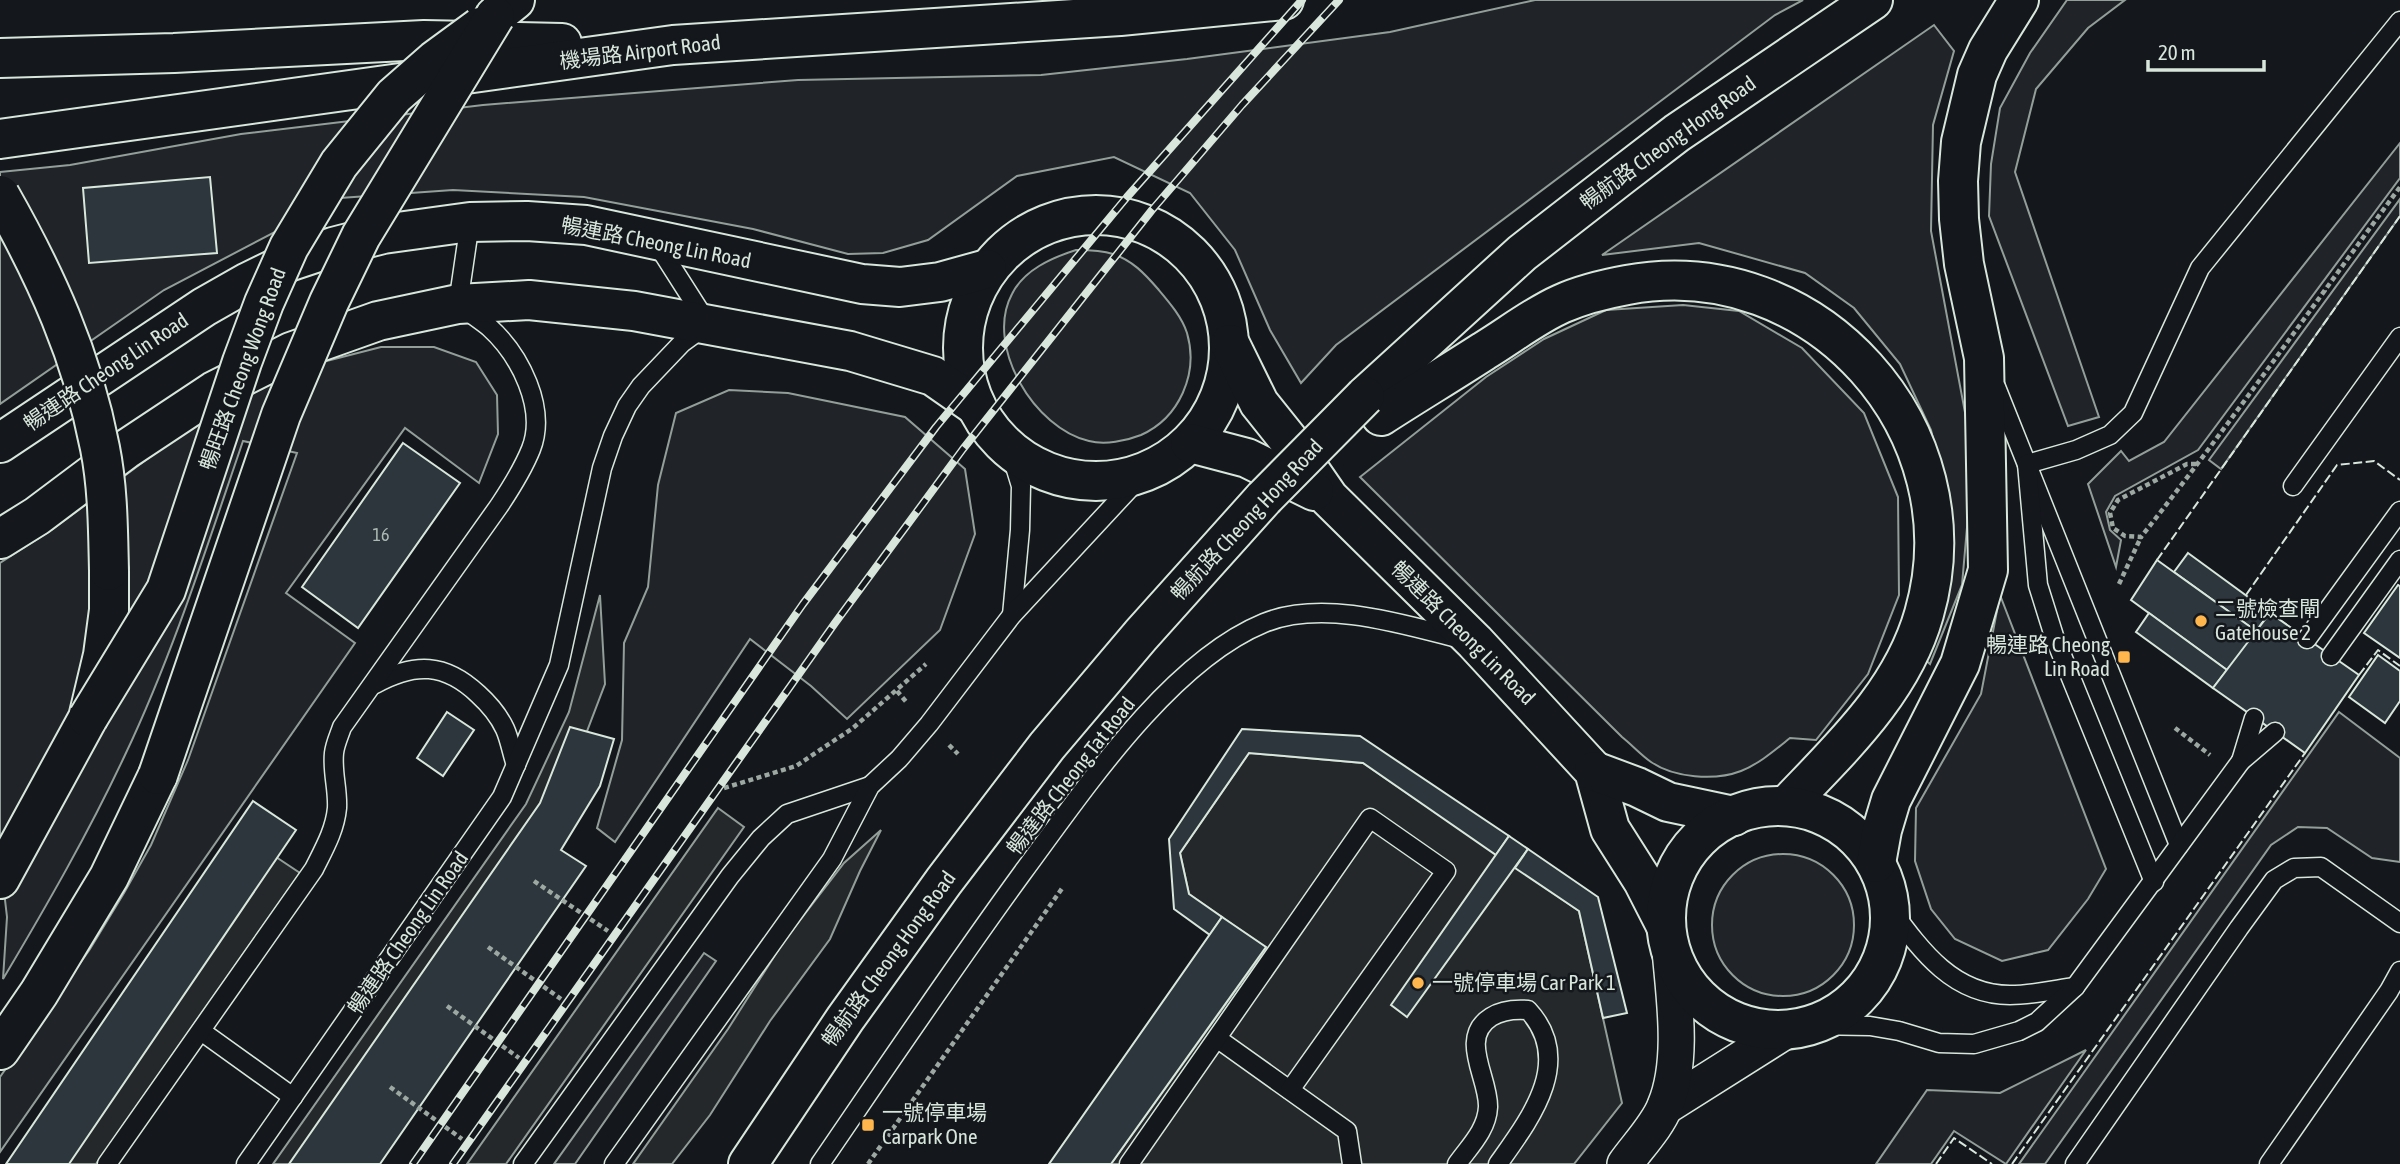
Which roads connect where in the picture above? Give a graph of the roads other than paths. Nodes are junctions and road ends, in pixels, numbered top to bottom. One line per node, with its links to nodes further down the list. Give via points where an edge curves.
1 (1284, 0): 6 (street, 機場路 Airport Road, via 1093,18)
2 (1873, 0): 19 (street, 暢航路 Cheong Hong Road, via 1687,126 1522,253)
3 (2019, 0): 17 (street, via 1977,75 1961,142 1959,219)
4 (505, 8): 36 (street, 暢旺路 Cheong Wong Road, bridge, via 394,96 339,164 289,247 242,362 166,590); 56 (street, bridge, via 361,236 329,302 281,415 158,775 109,877)
5 (2400, 22): 23 (lane, via 2200,268 2133,413 2110,435)
6 (673, 45): 7 (street, via 424,40); 8 (street, 機場路 Airport Road)
7 (0, 58)
8 (0, 139)
9 (0, 195): 36 (street, bridge, via 62,317 100,449 107,503 109,610)
10 (470, 222): 11 (street, 暢連路 Cheong Lin Road, via 586,225); 13 (lane); 20 (street, 暢連路 Cheong Lin Road, via 383,234 291,261 204,307)
11 (654, 240): 12 (street, 暢連路 Cheong Lin Road, via 862,284 900,287); 14 (lane)
12 (987, 269): 16 (street, via 1013,242 1044,223 1104,215 1152,226 1183,246 1208,274 1223,307); 18 (street, via 975,290 963,334 965,372)
13 (458, 304): 14 (street, via 529,300); 28 (street, via 378,321 290,352 214,391); 34 (lane, via 490,328 516,359 531,393 536,427 532,447 499,506)
14 (708, 324): 18 (street, via 850,351 933,376); 39 (lane, 暢連路 Cheong Lin Road, via 682,343 641,386 613,436 559,665)
15 (2400, 337): 25 (lane)
16 (1230, 344): 21 (street, via 1222,391 1212,414); 26 (street, 暢連路 Cheong Lin Road, via 1259,403)
17 (1984, 358): 23 (lane); 45 (street, via 1988,570 1959,664 1891,800)
18 (976, 406): 22 (street)
19 (1373, 406): 42 (street, via 1559,305 1627,285 1685,281 1745,291 1820,327 1862,363 1900,412 1922,467 1932,525 1931,581 1914,643 1882,701); 65 (street, 暢航路 Cheong Hong Road, bridge, via 1264,498 1047,746 845,1019)
20 (0, 443)
21 (1190, 443): 24 (street, via 1168,462); 26 (street, 暢連路 Cheong Lin Road, via 1247,458)
22 (1010, 450): 24 (street, via 1060,476 1098,481); 30 (lane, via 1021,486)
23 (2026, 464): 44 (lane); 47 (lane, via 2038,585 2054,636)
24 (1144, 473): 30 (lane)
25 (2294, 486)
26 (1329, 499): 32 (street, 暢連路 Cheong Lin Road)
27 (2400, 511): 31 (lane)
28 (0, 539)
29 (2400, 560): 33 (lane)
30 (1012, 615): 41 (lane, via 929,724)
31 (2307, 639)
32 (1475, 642): 40 (street, 暢連路 Cheong Lin Road); 66 (lane, 暢達路 Cheong Tat Road, via 1415,626 1302,613 1265,623 1207,657 1123,741 1075,802 938,989)
33 (2331, 656)
34 (370, 686): 39 (lane, via 393,674 420,668 441,670 465,682 487,702 505,730); 54 (lane, via 342,727 334,750 336,811 329,840 314,869)
35 (2254, 718): 38 (lane)
36 (88, 719): 46 (street)
37 (2276, 733): 38 (lane)
38 (2241, 761): 44 (lane)
39 (516, 765): 58 (lane, 暢連路 Cheong Lin Road, via 502,797)
40 (1594, 771): 43 (street, 暢連路 Cheong Lin Road, via 1668,802); 50 (street, 暢連路 Cheong Lin Road, via 1610,829 1643,881)
41 (870, 786): 63 (lane, via 787,814 761,838); 64 (lane, via 832,859)
42 (1787, 805): 43 (street); 45 (street, via 1829,817 1863,844)
43 (1734, 816): 50 (street, via 1701,834 1673,875 1667,899)
44 (2179, 845): 47 (lane)
45 (1876, 863): 48 (street)
46 (0, 879)
47 (2154, 882): 52 (lane)
48 (1889, 907): 52 (lane, via 1925,954 1966,985 2012,995); 53 (street, via 1882,960 1862,992 1831,1016)
49 (2400, 923): 72 (lane, via 2321,867 2294,868 2274,880)
50 (1668, 937): 53 (street, via 1681,975 1698,997 1719,1013 1763,1029); 59 (street, via 1676,1020 1673,1074)
51 (2400, 971): 60 (lane)
52 (2075, 987): 53 (lane, via 2037,1023 1974,1044 1939,1043 1870,1026)
53 (1798, 1027): 59 (street)
54 (201, 1031): 58 (lane); 61 (lane)
55 (1218, 1039): 57 (lane); 57 (lane, via 1370,818 1446,871); 67 (lane)
56 (0, 1050)
57 (1290, 1090): 68 (lane, via 1347,1131)
58 (293, 1097): 62 (lane, 暢連路 Cheong Lin Road)
59 (1665, 1107): 71 (street)
60 (2271, 1163)
61 (107, 1164)
62 (246, 1164)
63 (523, 1164)
64 (614, 1164)
65 (748, 1164)
66 (820, 1164)
67 (1129, 1164)
68 (1352, 1164)
69 (1457, 1164): 70 (lane, via 1483,1128 1488,1108 1476,1036 1483,1022 1498,1012 1528,1010 1543,1035 1547,1078 1525,1127)
70 (1498, 1164)
71 (1626, 1164)
72 (2075, 1164)

